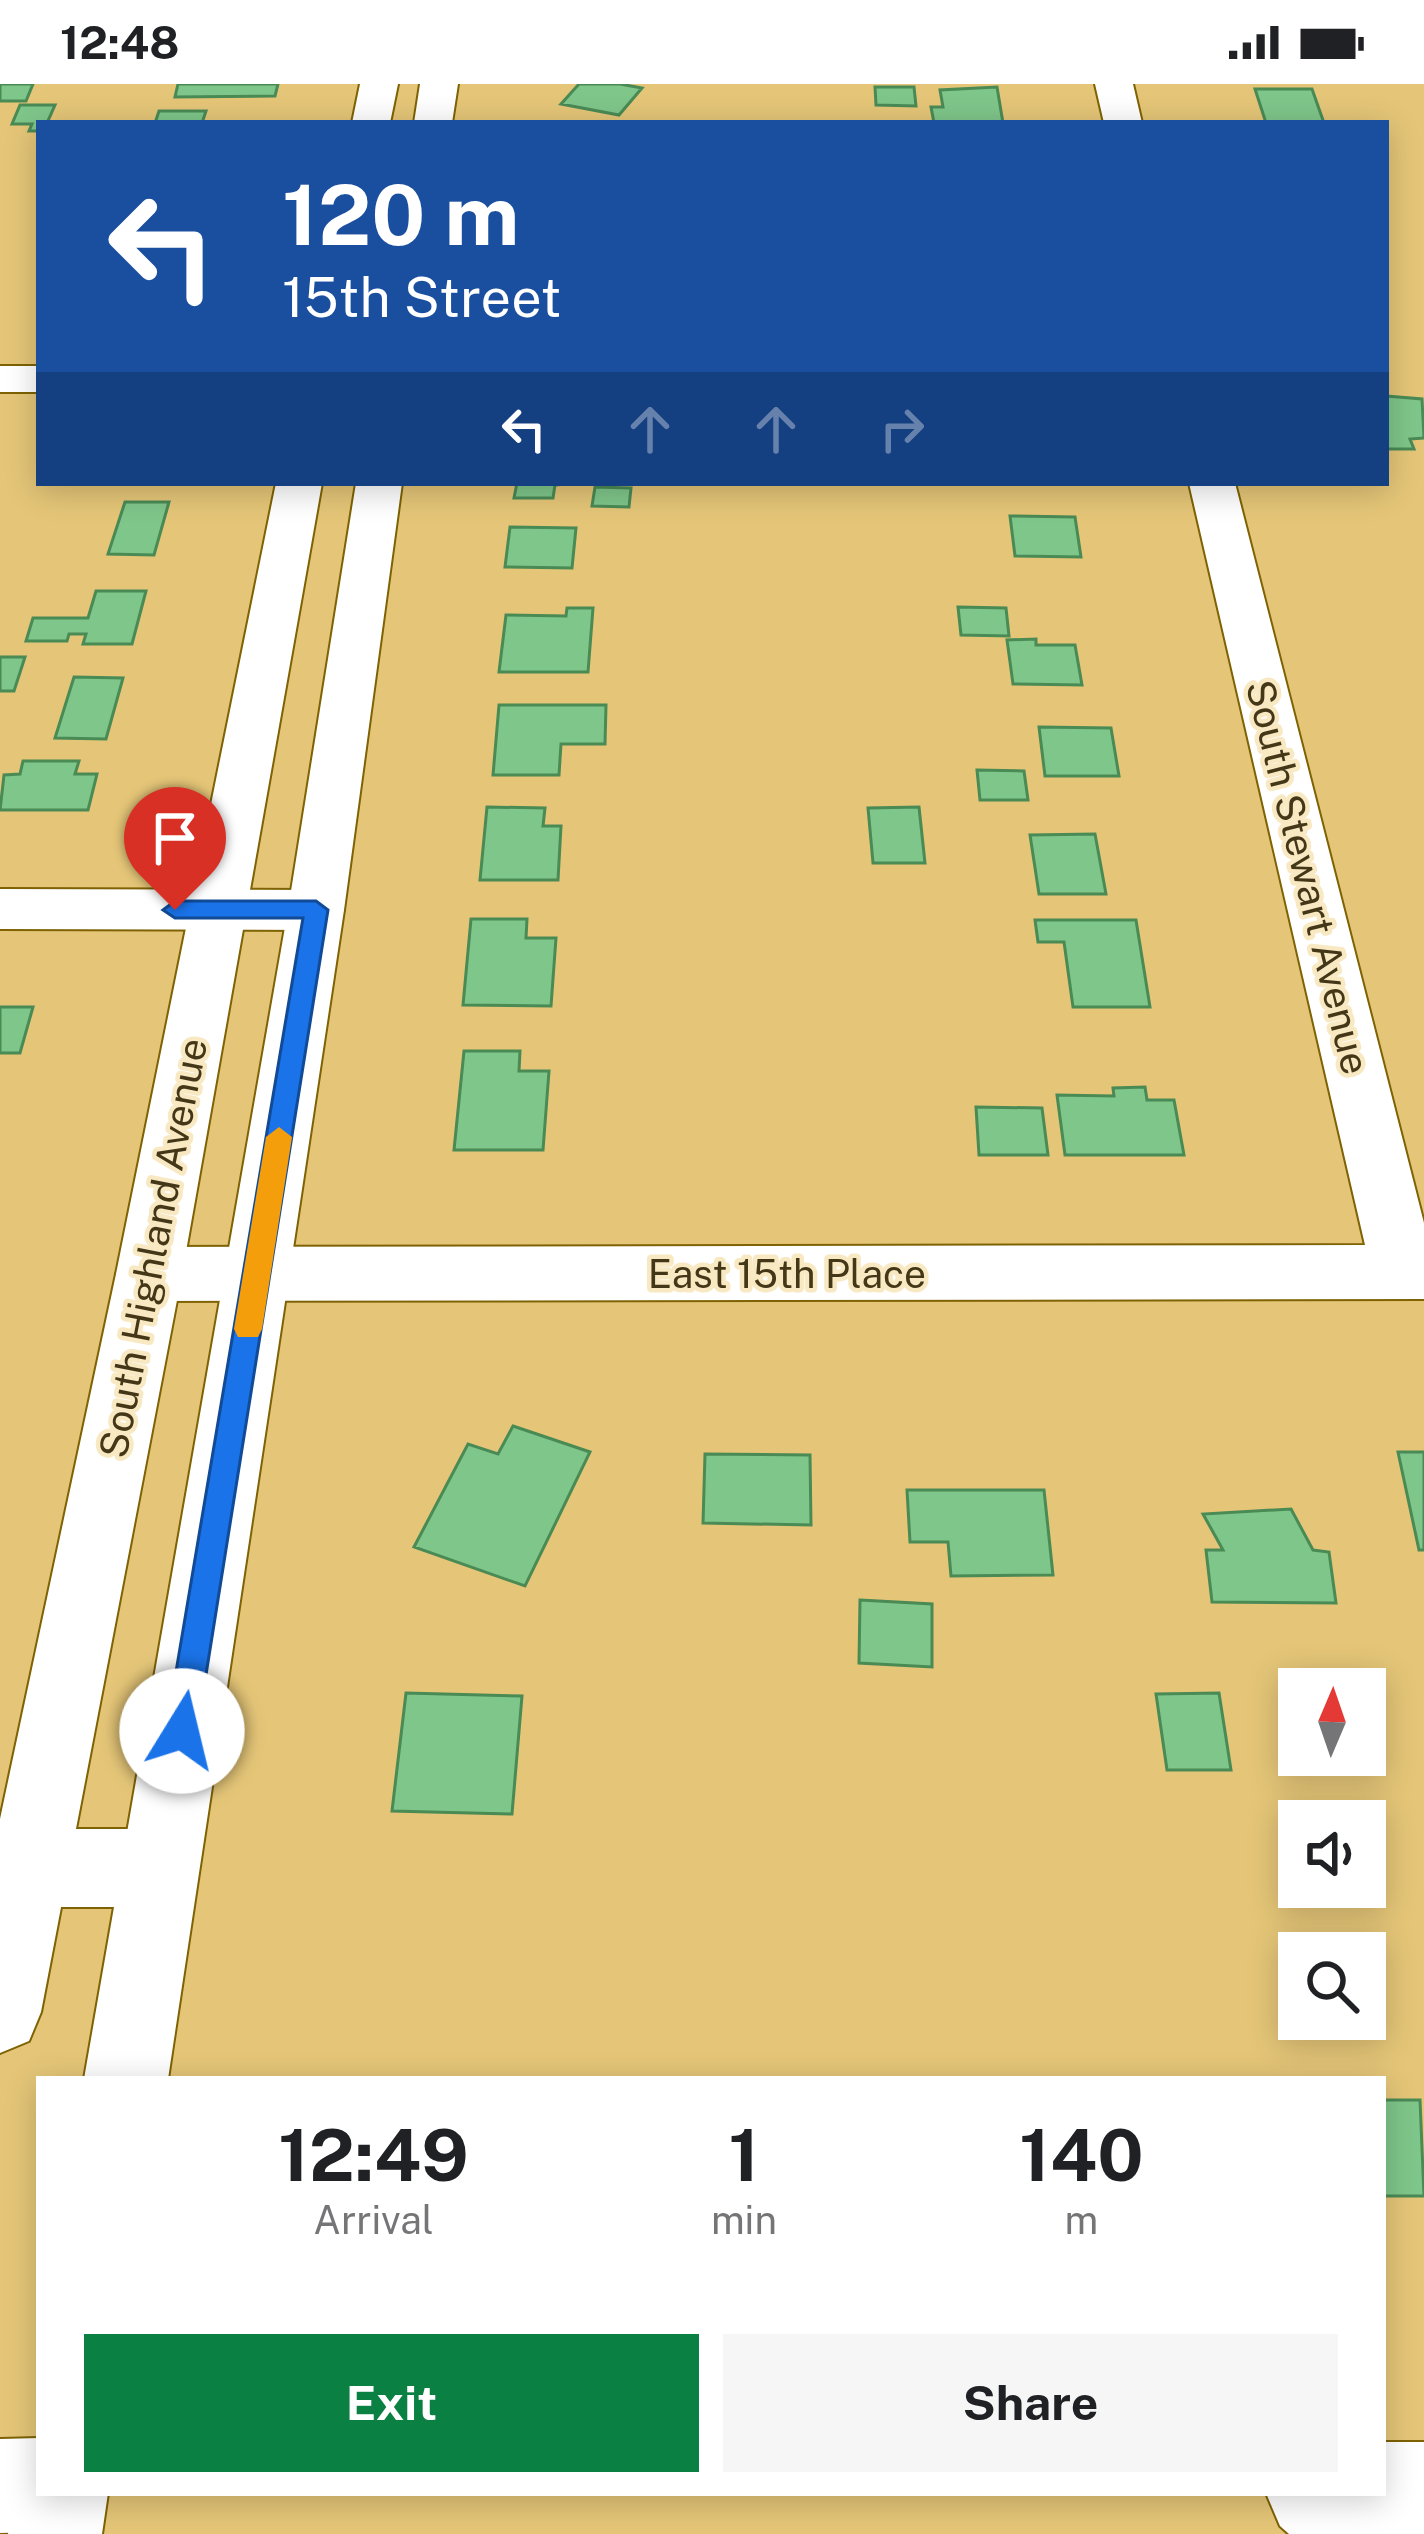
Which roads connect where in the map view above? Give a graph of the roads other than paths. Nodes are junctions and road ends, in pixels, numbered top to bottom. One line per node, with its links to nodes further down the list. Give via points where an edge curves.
1 (379, 84): 4 (main road)
2 (439, 84): 5 (main road)
3 (1114, 84): 6 (main road)
4 (372, 120)
5 (433, 120)
6 (1123, 120)
7 (0, 379): 8 (main road)
8 (36, 379)
9 (297, 486): 13 (main road, South Highland Avenue)
10 (379, 486): 14 (main road)
11 (1213, 486): 15 (main road, South Stewart Avenue)
12 (0, 909): 13 (main road)
13 (218, 910): 14 (main road); 16 (main road, South Highland Avenue)
14 (316, 910): 17 (main road)
15 (1414, 1272): 17 (main road, East 15th Place)
16 (149, 1274): 17 (main road, East 15th Place); 19 (main road, South Highland Avenue)
17 (257, 1275): 18 (main road)
18 (159, 1868): 19 (main road); 21 (main road)
19 (14, 1869): 20 (main road, South Highland Avenue)
20 (0, 2012)
21 (126, 2076)
22 (0, 2486): 23 (main road)
23 (36, 2486)
24 (1386, 2488): 25 (main road)
25 (1424, 2489)
26 (61, 2496): 28 (main road)
27 (1317, 2496): 29 (main road)
28 (55, 2534)
29 (1361, 2534)

